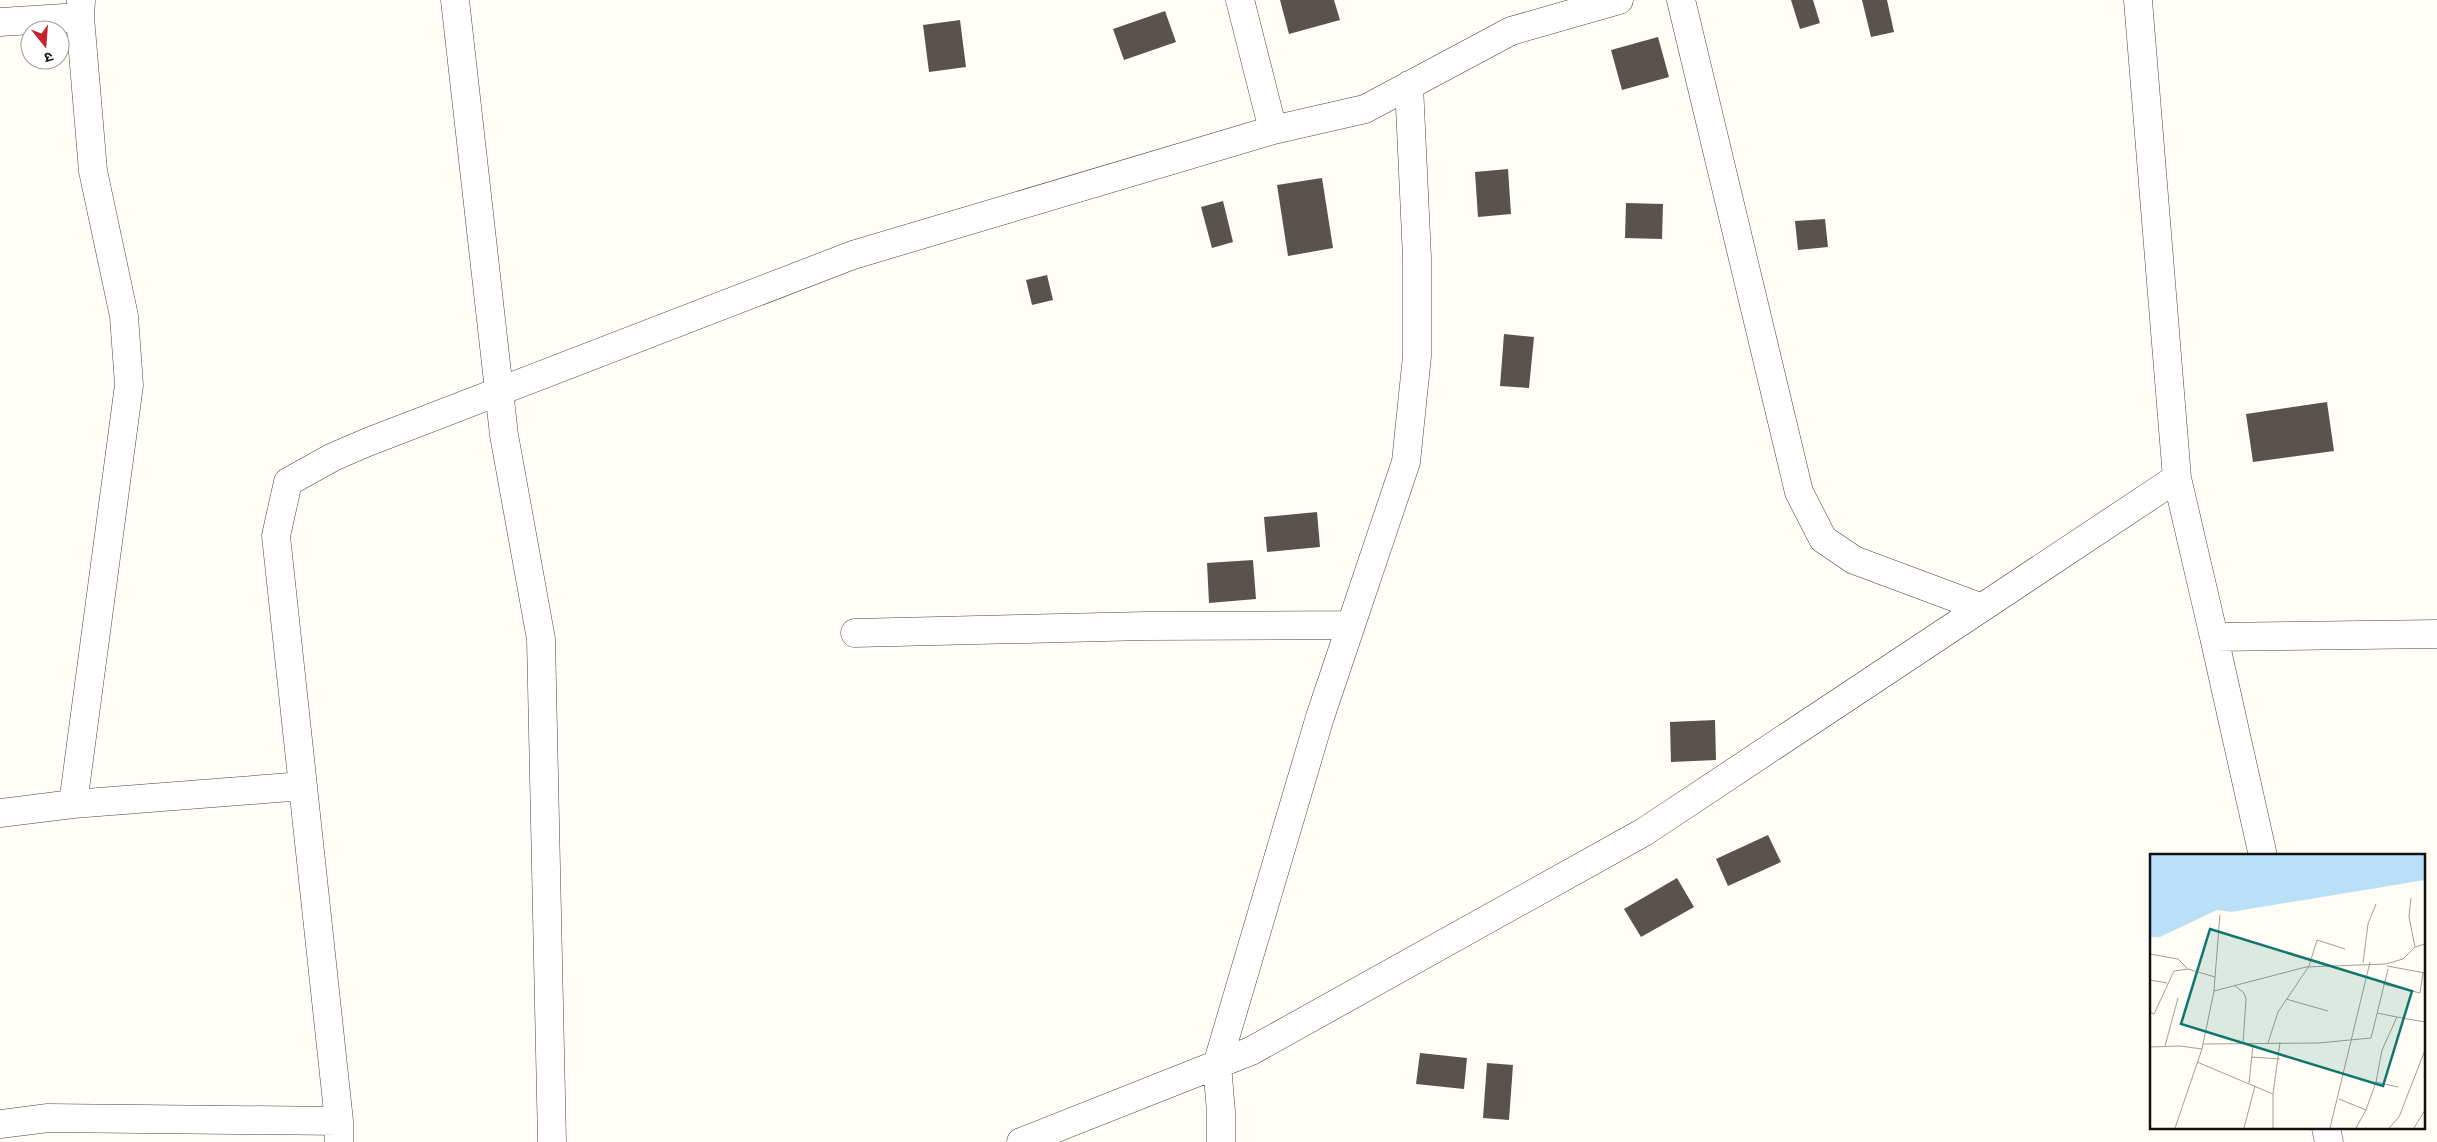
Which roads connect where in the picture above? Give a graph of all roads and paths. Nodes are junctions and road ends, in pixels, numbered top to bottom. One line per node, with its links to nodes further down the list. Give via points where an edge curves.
1 (455, 0): 11 (street)
2 (1240, 0): 10 (street)
3 (1619, 0): 6 (street)
4 (1681, 0): 13 (street, via 1799,492 1823,539 1839,552)
5 (2138, 0): 12 (street)
6 (1566, 7): 9 (street, via 1511,31)
7 (81, 9): 8 (street); 19 (street, via 93,171 124,316 129,385)
8 (0, 22)
9 (1409, 85): 10 (street, via 1365,109); 14 (street, via 1417,258 1416,366 1406,462)
10 (1273, 130): 11 (street, via 853,255)
11 (499, 391): 18 (street, via 333,457 288,482 276,536); 25 (street, via 541,639)
12 (2177, 478): 13 (street); 17 (street)
13 (1980, 607): 22 (street, via 1644,832 1251,1051)
14 (1351, 625): 15 (street); 22 (street, via 1320,717)
15 (855, 633)
16 (2437, 634): 17 (street)
17 (2214, 636): 21 (street)
18 (304, 786): 19 (street); 24 (street)
19 (73, 804): 20 (street)
20 (0, 813)
21 (2263, 854)
22 (1217, 1065): 26 (street); 27 (street)
23 (0, 1124): 24 (street, via 48,1118)
24 (339, 1131)
25 (552, 1142)
26 (1021, 1142)
27 (1221, 1142)

